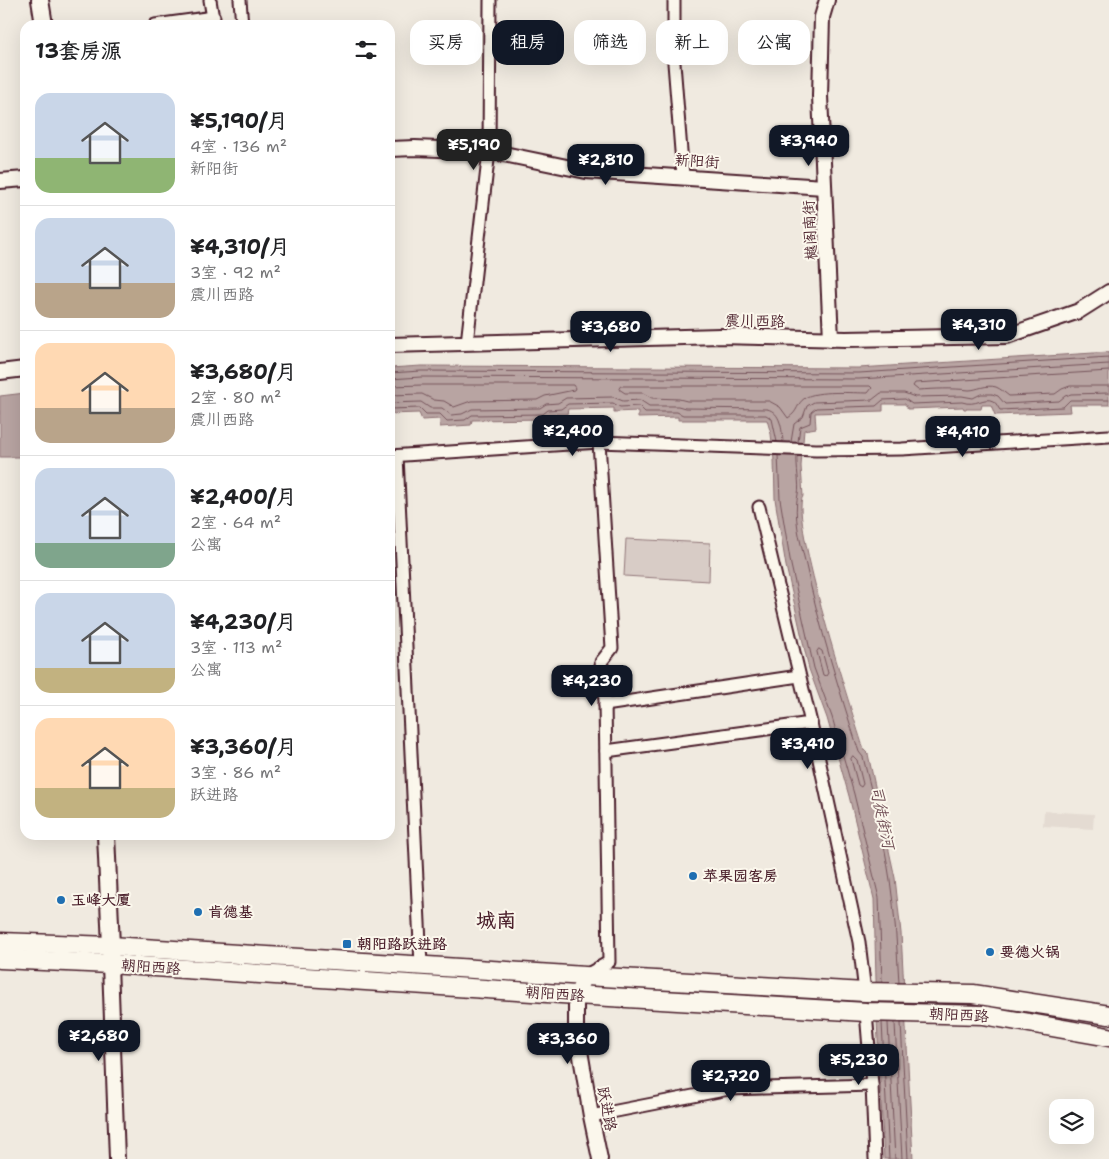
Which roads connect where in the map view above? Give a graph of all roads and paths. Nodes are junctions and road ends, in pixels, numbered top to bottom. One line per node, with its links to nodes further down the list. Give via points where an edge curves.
1 (40, 0): 7 (main road)
2 (210, 0): 8 (street)
3 (240, 0): 9 (street)
4 (490, 0): 11 (street)
5 (674, 0): 12 (street, via 674,63)
6 (827, 0): 15 (street, 樾阁南街, via 822,18 820,96)
7 (43, 20)
8 (214, 20)
9 (242, 20)
10 (395, 149): 11 (street, 新阳街)
11 (489, 151): 12 (street, 新阳街, via 586,171); 18 (street)
12 (683, 176): 15 (street, 新阳街)
13 (20, 179): 14 (street)
14 (0, 181)
15 (824, 187): 17 (street, 樾阁南街)
16 (1109, 292): 17 (street, 震川西路, via 1079,312 1007,336)
17 (831, 339): 18 (street, 震川西路, via 720,336)
18 (467, 343): 19 (street, 震川西路)
19 (395, 345)
20 (20, 370): 21 (street)
21 (0, 372)
22 (1109, 436): 23 (street, via 902,449 816,450)
23 (599, 442): 24 (street); 28 (street, via 612,648 601,662)
24 (395, 456)
25 (395, 492): 36 (street)
26 (759, 507): 27 (street)
27 (800, 676): 28 (street); 29 (street)
28 (605, 705): 30 (street)
29 (810, 722): 30 (street); 38 (street)
30 (606, 751): 37 (street, via 609,962)
31 (106, 840): 33 (main road)
32 (0, 942): 33 (main road, 朝阳西路)
33 (111, 946): 35 (main road); 36 (main road, 朝阳西路)
34 (0, 959): 35 (main road, 朝阳西路)
35 (110, 964): 39 (main road, 朝阳西路); 45 (street)
36 (421, 965): 37 (main road, 朝阳西路)
37 (585, 976): 38 (main road, 朝阳西路); 39 (street, 跃进路)
38 (870, 992): 41 (main road, 朝阳西路, via 973,994)
39 (576, 995): 40 (main road, 朝阳西路); 44 (street, 跃进路, via 576,1027)
40 (870, 1012): 42 (main road, 朝阳西路, via 983,1015); 43 (street)
41 (1109, 1015)
42 (1109, 1037)
43 (872, 1085): 44 (street, via 729,1089); 47 (street)
44 (591, 1116): 46 (street, 跃进路)
45 (118, 1159)
46 (600, 1159)
47 (875, 1159)

